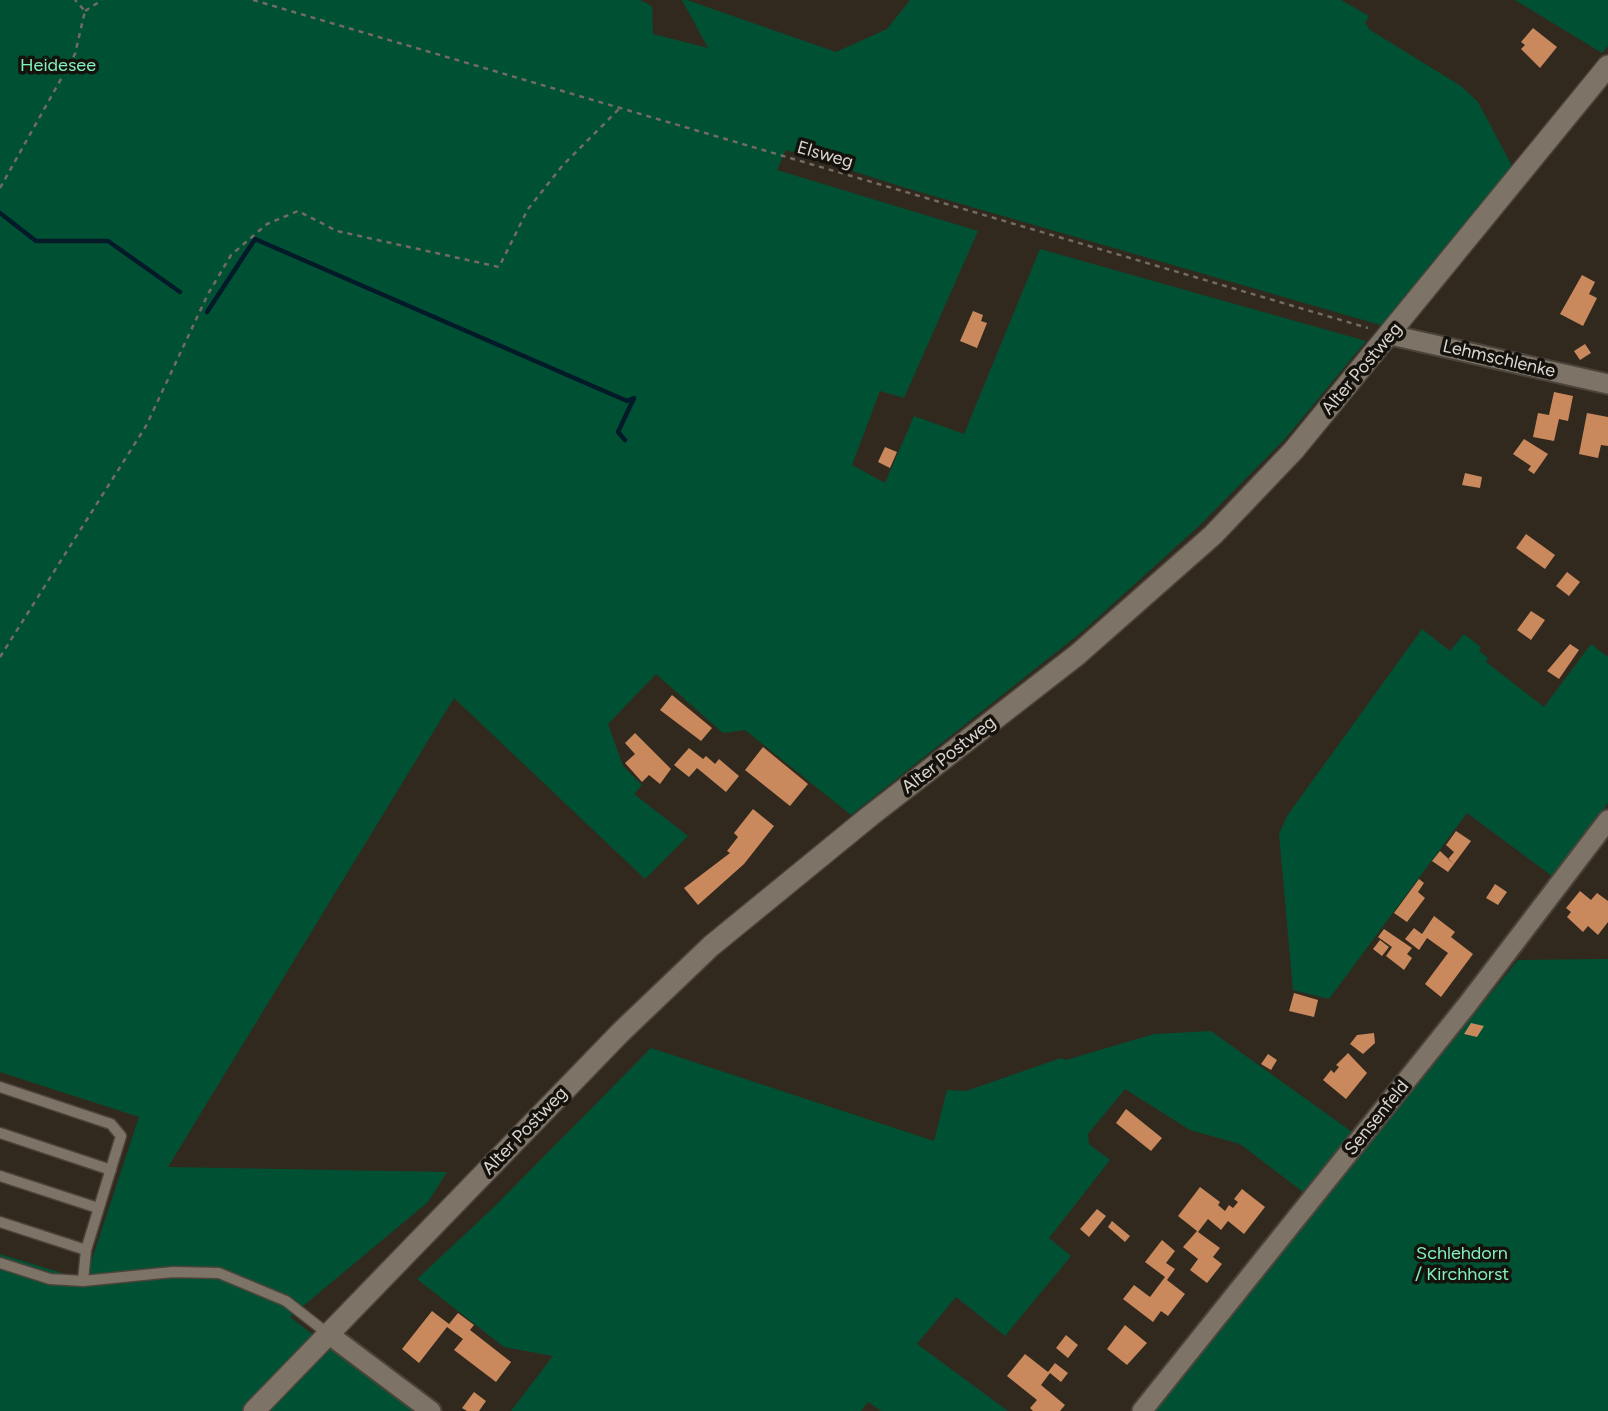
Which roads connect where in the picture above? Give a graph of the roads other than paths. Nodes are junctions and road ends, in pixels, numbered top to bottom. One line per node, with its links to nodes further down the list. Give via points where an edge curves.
1 (1608, 66): 2 (main road, Alter Postweg)
2 (1391, 335): 3 (street, Lehmschlenke); 14 (main road, Alter Postweg, via 1294,450 1194,553 1077,655 711,946)
3 (1608, 384)
4 (1608, 820): 17 (street, Sensenfeld, via 1476,995)
5 (0, 1087): 7 (lane, via 111,1124 121,1136)
6 (0, 1133): 7 (lane)
7 (111, 1170): 9 (lane)
8 (0, 1176): 9 (lane)
9 (98, 1208): 11 (lane)
10 (0, 1223): 11 (lane)
11 (86, 1250): 13 (lane)
12 (0, 1263): 13 (lane, via 50,1279)
13 (83, 1281): 14 (lane, via 173,1272 219,1273 286,1301)
14 (327, 1333): 15 (main road, Alter Postweg); 16 (street)
15 (254, 1411)
16 (430, 1411)
17 (1142, 1411)

